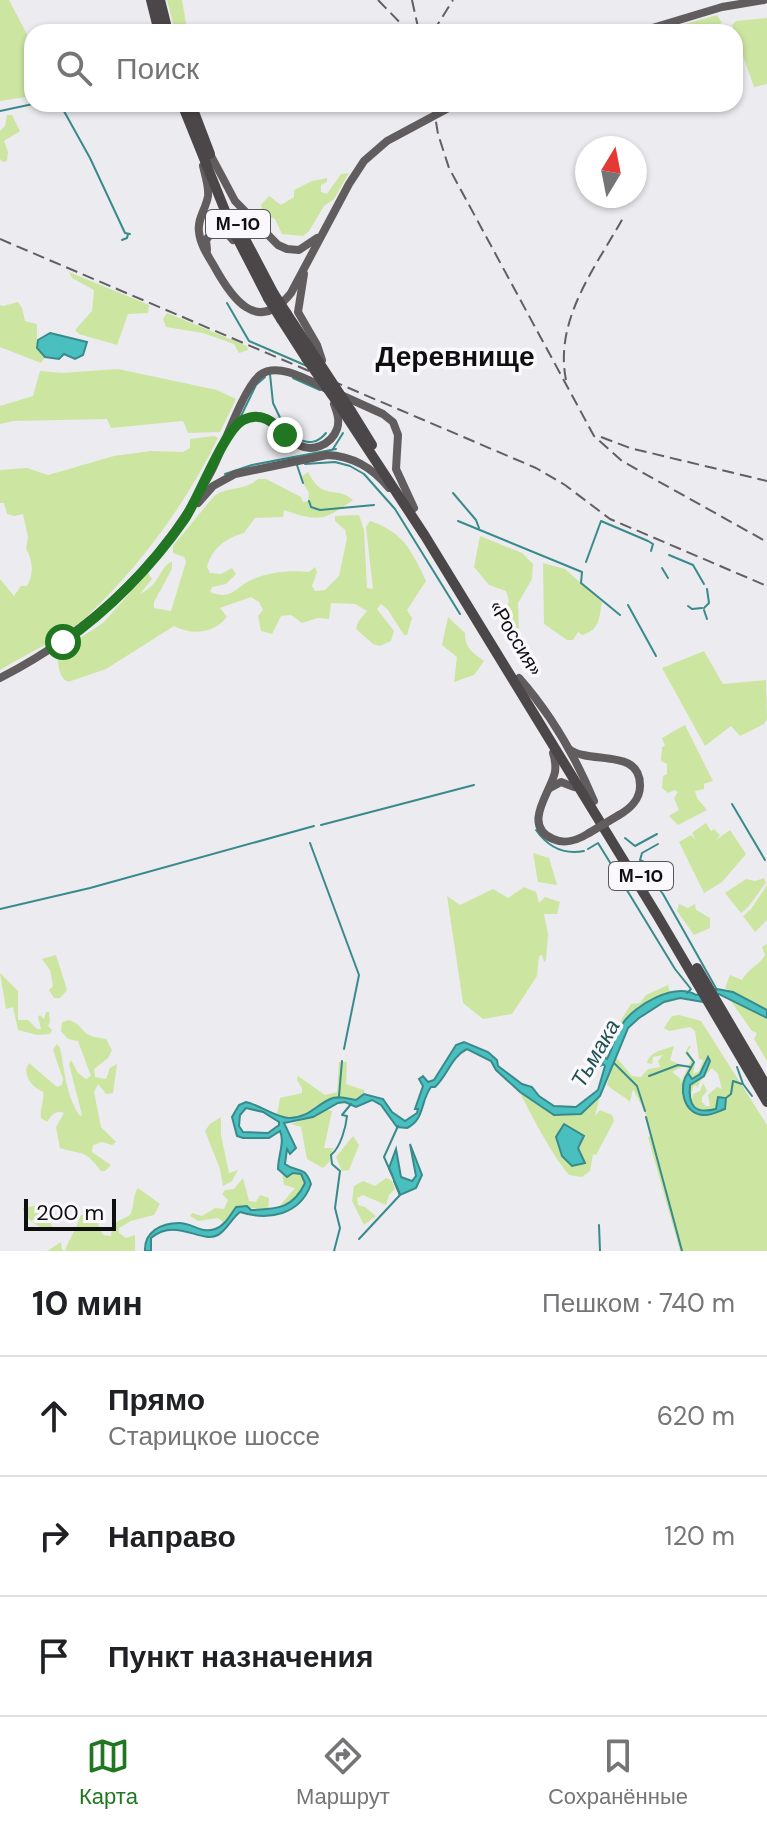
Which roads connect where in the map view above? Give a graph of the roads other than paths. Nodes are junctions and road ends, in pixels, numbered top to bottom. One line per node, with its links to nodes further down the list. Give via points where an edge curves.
1 (764, 0): 5 (main road)
2 (155, 1): 3 (highway); 4 (highway)
3 (158, 24)
4 (165, 24)
5 (666, 24)
6 (186, 112): 9 (highway, М-10)
7 (193, 112): 9 (highway, М-10)
8 (441, 112): 10 (main road, via 369,156)
9 (205, 152): 10 (main road, via 235,201 281,247 305,248); 11 (main road, via 208,192 199,234); 12 (highway, М-10); 14 (highway, М-10)
10 (330, 221): 13 (main road)
11 (210, 258): 12 (main road, via 206,240 220,230 230,234); 13 (main road, via 233,298 257,311 280,304)
12 (247, 261): 14 (highway, М-10)
13 (305, 269): 15 (main road, via 297,309)
14 (271, 296): 15 (highway, «Россия» / М-10, bridge)
15 (315, 360): 16 (highway, «Россия» / М-10, bridge)
16 (327, 382): 17 (highway, «Россия» / М-10, bridge); 21 (highway, «Россия» / М-10, bridge)
17 (335, 403): 18 (main road, via 337,427 320,446 299,446 270,420 258,417 241,421); 21 (highway, «Россия» / М-10)
18 (228, 437): 19 (main road); 21 (main road, via 249,390 262,374 281,371 388,417 398,432 396,469)
19 (211, 471): 20 (main road); 22 (main road)
20 (223, 480): 21 (main road, via 317,456 341,456 372,470); 22 (main road)
21 (412, 510): 23 (highway, «Россия» / М-10); 25 (highway, «Россия» / М-10)
22 (187, 516): 24 (main road, via 93,619)
23 (485, 634): 26 (highway, «Россия» / М-10); 27 (main road)
24 (0, 678)
25 (519, 678): 28 (main road); 34 (highway, «Россия» / М-10)
26 (535, 716): 27 (main road); 34 (highway, «Россия» / М-10)
27 (545, 739): 29 (main road)
28 (566, 747): 30 (main road); 31 (main road)
29 (553, 753): 32 (main road); 33 (main road, via 555,771)
30 (598, 759): 31 (main road, via 587,766); 33 (main road, bridge, via 623,761 639,776 637,799 619,815 567,842 547,835 539,817)
31 (585, 779): 34 (main road)
32 (574, 787): 33 (main road, via 561,782); 34 (main road)
33 (547, 792)
34 (592, 803): 35 (highway, «Россия» / М-10)
35 (717, 1007): 36 (highway, М-10); 37 (highway, М-10)
36 (767, 1087)
37 (767, 1102)

